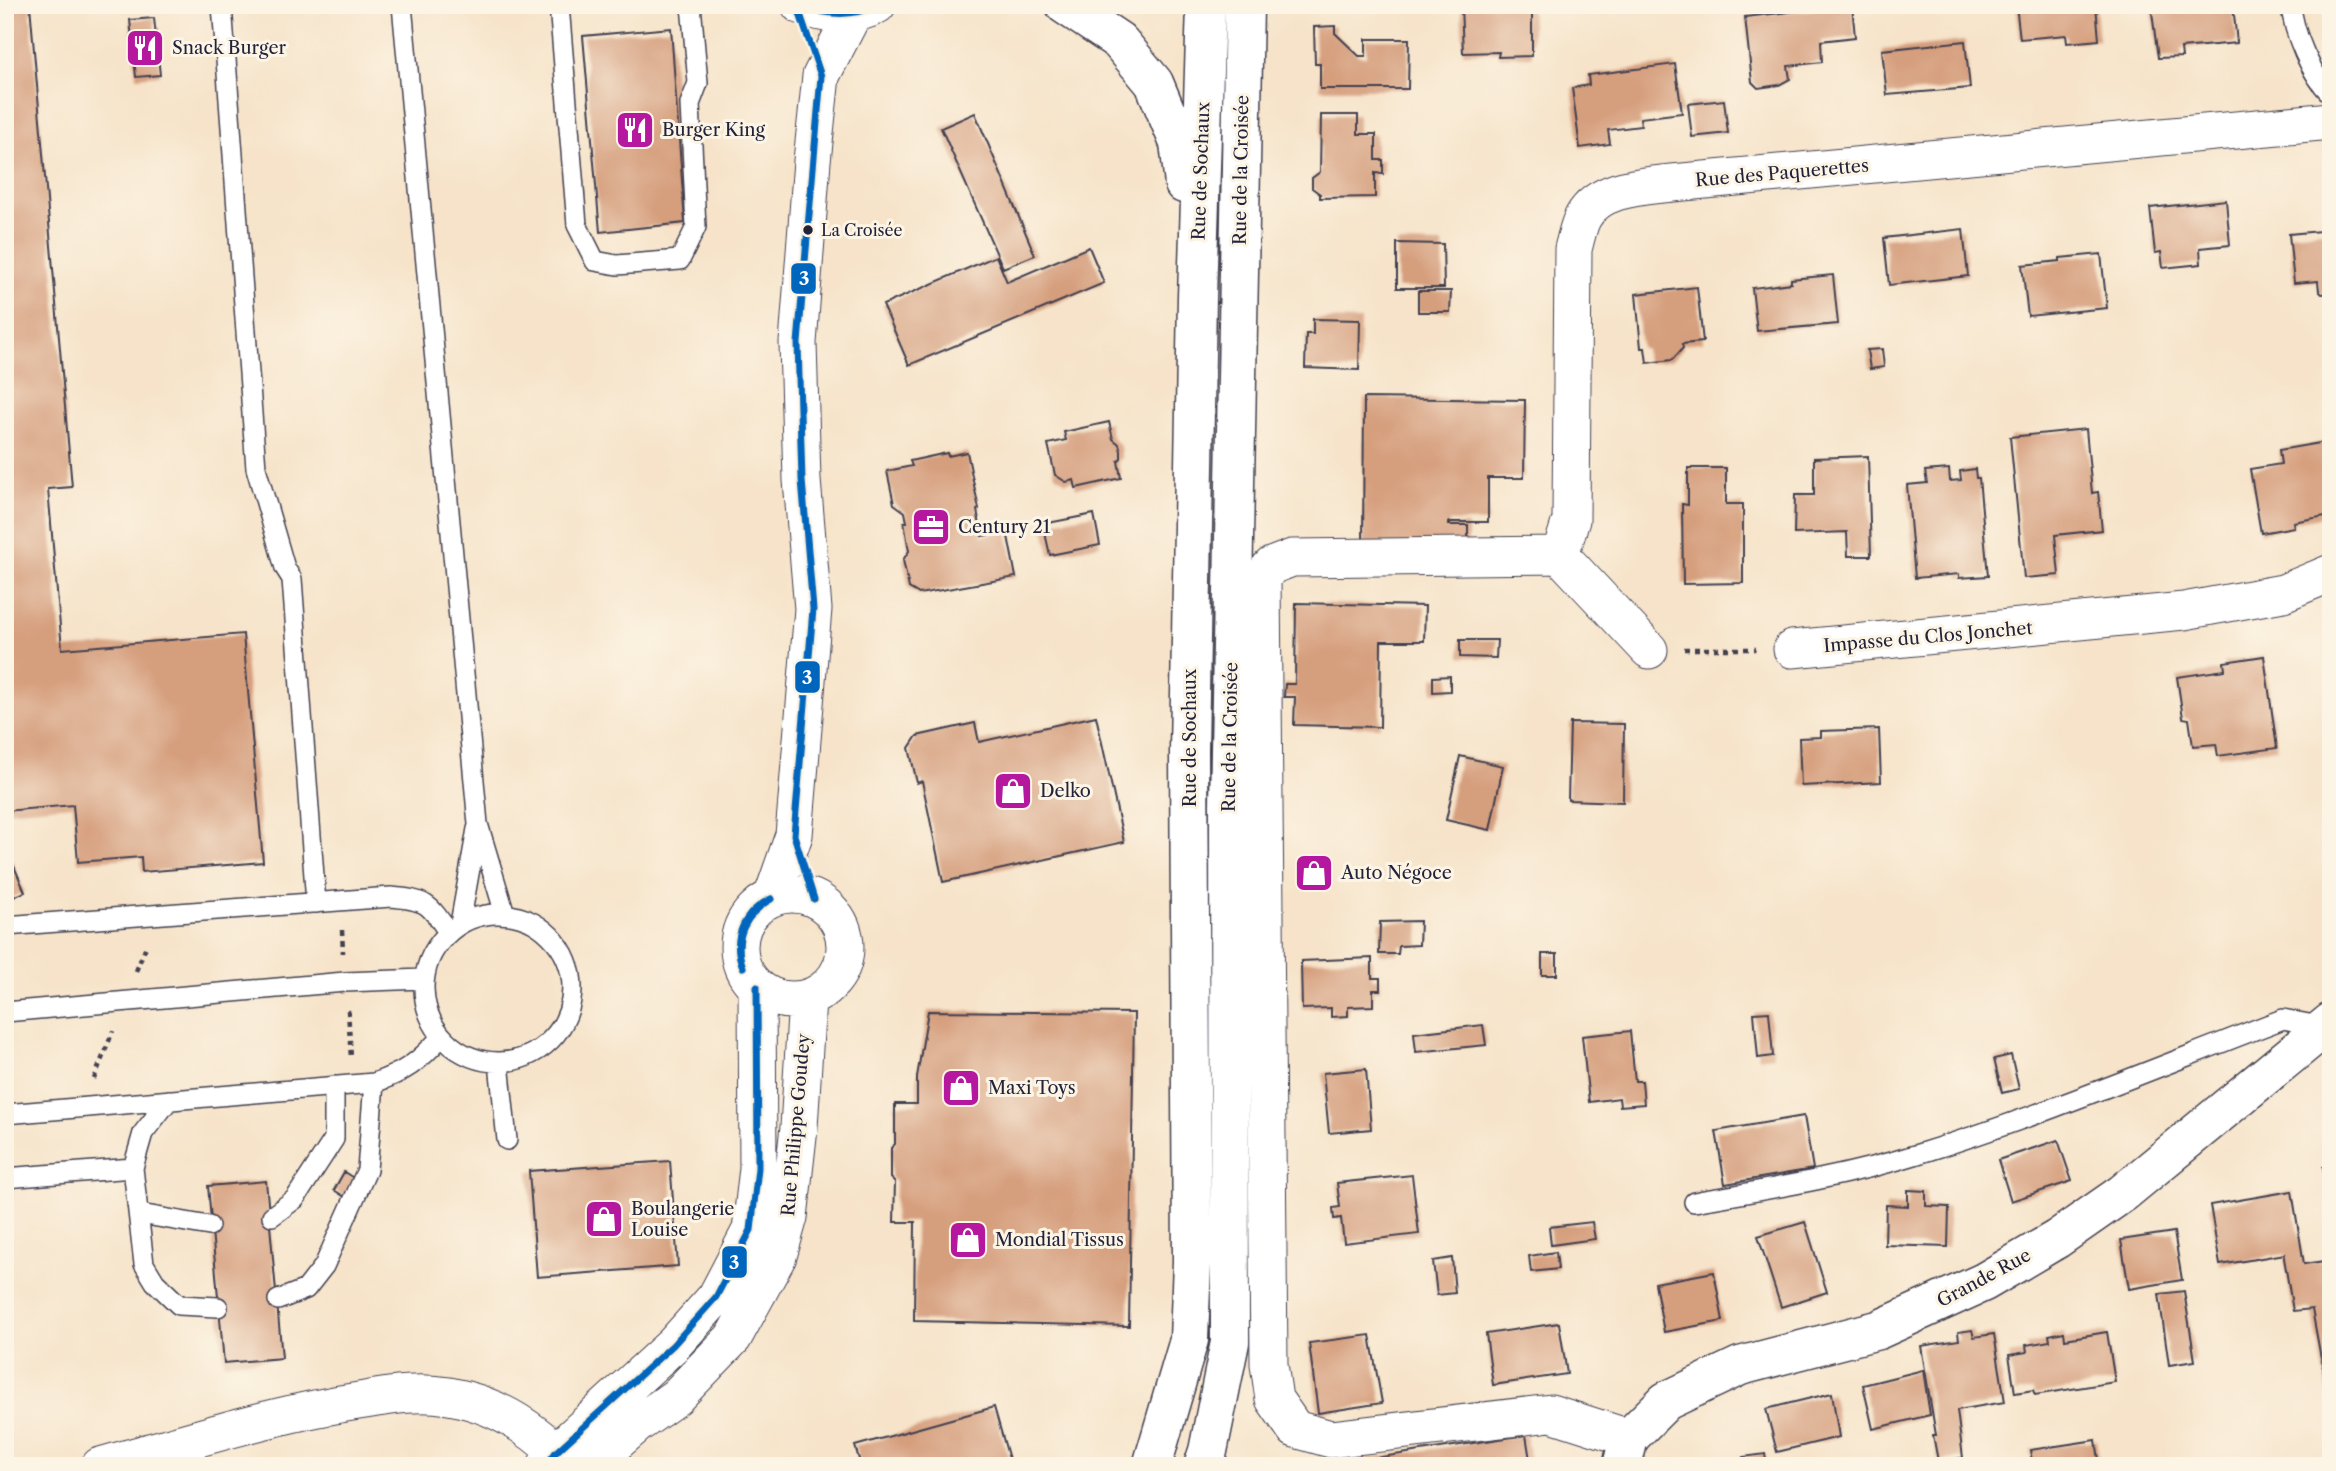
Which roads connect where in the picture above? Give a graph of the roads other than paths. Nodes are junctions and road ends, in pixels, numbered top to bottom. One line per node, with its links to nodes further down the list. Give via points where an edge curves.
1 (222, 5): 23 (lane, via 256,468 292,579)
2 (402, 5): 19 (lane)
3 (559, 5): 4 (lane, via 577,225 594,261 617,265 680,260 696,227 690,104 698,83)
4 (691, 5)
5 (798, 5): 10 (street, via 833,15); 11 (street)
6 (1065, 5): 14 (main road, via 1119,41 1154,83 1179,143)
7 (1206, 5): 14 (main road, Rue de Sochaux)
8 (1244, 5): 52 (main road, Rue de la Croisée, via 1229,805 1230,1342)
9 (2291, 5): 12 (lane, via 2292,22 2303,47 2320,84)
10 (865, 10): 11 (street)
11 (821, 76): 20 (street, via 798,343 802,480 813,609)
12 (2331, 94)
13 (2331, 121): 15 (street, Rue des Paquerettes, via 1662,184 1602,198 1583,216 1573,249 1571,520)
14 (1197, 297): 51 (main road, Rue de Sochaux, via 1188,751 1189,1340)
15 (1560, 555): 18 (street); 47 (street, via 1292,558 1271,566 1262,578 1269,1364 1274,1399 1295,1429 1331,1439 1551,1413)
16 (2331, 573): 17 (street, Impasse du Clos Jonchet, via 2283,593 2184,611)
17 (1792, 649)
18 (1649, 650)
19 (478, 824): 24 (lane); 26 (lane)
20 (794, 835): 21 (street); 22 (street)
21 (772, 898): 22 (street, via 797,894); 28 (street, via 752,912 738,937 745,972)
22 (814, 899): 29 (street, via 839,922 844,957 827,988)
23 (316, 904): 25 (lane); 26 (lane, via 391,897 418,900)
24 (505, 914): 26 (lane, via 478,916); 33 (lane, via 531,921 550,933 571,969 573,989 568,1015 556,1036 534,1054)
25 (5, 926)
26 (454, 928): 27 (lane, via 429,958)
27 (423, 979): 30 (lane); 32 (lane, via 425,1004)
28 (757, 987): 29 (street, via 773,997); 48 (street, Rue Philippe Goudey, via 758,1168 751,1230 716,1297 673,1345)
29 (807, 1000): 50 (street, Rue Philippe Goudey, via 789,1217 778,1256 733,1338 676,1397)
30 (5, 1012)
31 (2327, 1024): 41 (lane, Grande Rue, via 2283,1019 1916,1155 1816,1180); 47 (main road, Grande Rue, via 2123,1193 2057,1239 1984,1282 1878,1330 1740,1366 1666,1401)
32 (441, 1037): 33 (lane, via 462,1055); 34 (lane, via 401,1074)
33 (499, 1063): 38 (lane)
34 (374, 1083): 35 (lane); 45 (lane, via 368,1170 324,1266 306,1289)
35 (334, 1086): 36 (lane); 43 (lane, via 334,1139 295,1199)
36 (169, 1100): 37 (lane); 39 (lane, via 143,1133)
37 (5, 1114)
38 (507, 1140)
39 (133, 1168): 40 (lane); 42 (lane)
40 (5, 1178)
41 (1694, 1202)
42 (140, 1214): 44 (lane); 46 (lane, via 144,1264 155,1282 179,1305)
43 (272, 1216)
44 (209, 1226)
45 (278, 1300)
46 (218, 1307)
47 (1626, 1452)
48 (551, 1459): 49 (street, via 533,1430 493,1407 414,1392 259,1421)
49 (100, 1466)
50 (589, 1466)
51 (1152, 1466)
52 (1203, 1466)

